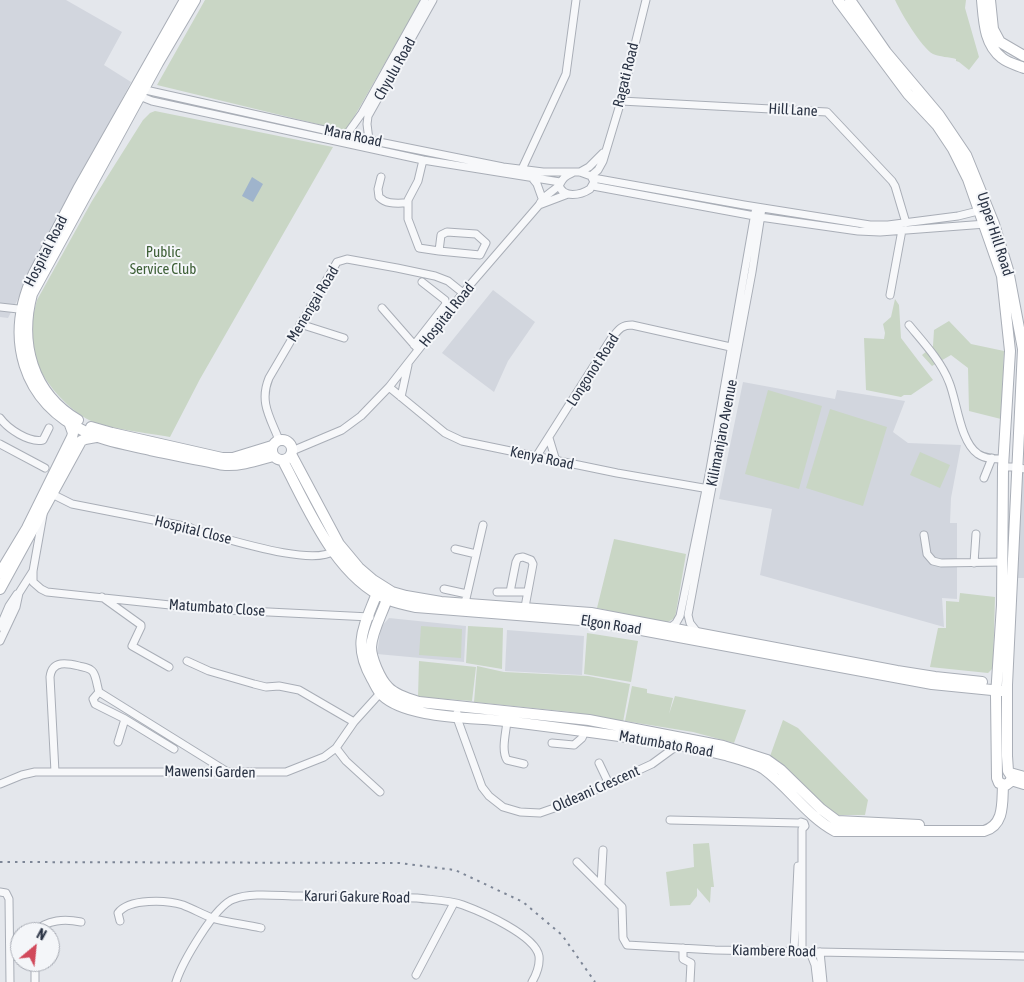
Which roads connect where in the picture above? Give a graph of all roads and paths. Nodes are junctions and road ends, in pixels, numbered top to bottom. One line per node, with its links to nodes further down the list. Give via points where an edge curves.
1 (185, 0): 13 (street, Hospital Road)
2 (195, 0): 13 (street, Hospital Road)
3 (425, 0): 15 (street, Chyulu Road)
4 (433, 0): 16 (street, Chyulu Road, via 368,116)
5 (576, 0): 19 (street, via 566,74)
6 (646, 0): 14 (street, Ragati Road)
7 (838, 0): 31 (street, Upper Hill Road, via 908,94 937,125 961,162)
8 (850, 0): 31 (street, Upper Hill Road, via 966,155)
9 (982, 0): 12 (street, via 987,37 993,48 1003,59)
10 (990, 0): 11 (street, via 993,28 1000,42)
11 (1024, 56)
12 (1024, 68)
13 (138, 91): 15 (street, Mara Road); 18 (street, Mara Road, via 152,101); 46 (street, Hospital Road, via 34,273 27,287)
14 (620, 102): 17 (street, Ragati Road); 35 (street, Hill Lane, via 827,112 892,180)
15 (347, 134): 16 (street, Mara Road)
16 (370, 140): 19 (street, Mara Road)
17 (605, 150): 20 (street, Ragati Road, via 598,159); 23 (street, Ragati Road)
18 (423, 160): 22 (street, Mara Road); 28 (street)
19 (522, 169): 20 (street, Mara Road)
20 (576, 172): 23 (street, Mara Road); 24 (street)
21 (381, 177): 28 (street, via 378,189 383,201)
22 (533, 179): 24 (street, Mara Road); 26 (street)
23 (593, 180): 25 (street, Mara Road, via 586,192); 27 (street, Mara Road)
24 (560, 183): 25 (street); 26 (street)
25 (568, 194): 29 (street, Mara Road)
26 (542, 198): 29 (street, Hospital Road)
27 (693, 200): 30 (street); 32 (street)
28 (408, 203): 40 (street, via 408,219 418,248)
29 (539, 205): 42 (street, Hospital Road)
30 (759, 208): 33 (street, Kilimanjaro Avenue); 35 (street, via 880,226)
31 (984, 210): 35 (street); 36 (street, Upper Hill Road); 37 (street, Upper Hill Road)
32 (742, 213): 33 (street); 39 (street)
33 (757, 216): 34 (street); 39 (street, Kilimanjaro Avenue)
34 (772, 218): 38 (street, via 858,231); 39 (street)
35 (906, 223)
36 (984, 224): 37 (street); 38 (street); 53 (street, Upper Hill Road, via 1002,276)
37 (994, 224): 52 (street, Upper Hill Road, via 1008,270)
38 (902, 230): 43 (street)
39 (755, 231): 51 (street, Kilimanjaro Avenue, via 752,272)
40 (439, 251): 40 (street, via 441,235 447,232 476,234 486,243 480,255)
41 (422, 282): 50 (street, via 446,304)
42 (463, 293): 47 (street, Menengai Road, via 436,276 343,260 334,266); 50 (street, Hospital Road)
43 (890, 295)
44 (0, 307): 46 (street)
45 (382, 308): 50 (street)
46 (24, 310): 60 (street, Hospital Road, via 19,334 27,371 46,402); 65 (street, Hospital Road, via 30,358 35,371 53,400 84,424 97,430 222,458)
47 (300, 324): 49 (street); 65 (street, Menengai Road, via 265,388 264,400)
48 (909, 325): 67 (street, via 950,383 964,434 972,447 979,455)
49 (344, 338)
50 (416, 347): 54 (street, Hospital Road)
51 (735, 347): 63 (street, Longonot Road, via 624,325 611,339); 73 (street, Kilimanjaro Avenue)
52 (1024, 349): 53 (street); 59 (street, Upper Hill Road)
53 (1010, 351): 57 (street, Upper Hill Road)
54 (409, 362): 55 (street, Hospital Road); 56 (street)
55 (389, 386): 56 (street, Kenya Road); 65 (street, Hospital Road, via 348,427)
56 (401, 397): 66 (street, Kenya Road, via 445,432 462,441)
57 (1006, 418): 59 (street); 69 (street, Upper Hill Road)
58 (0, 419): 61 (street, via 36,441 43,440)
59 (1019, 419): 71 (street, Upper Hill Road)
60 (69, 422): 62 (street, Hospital Road); 74 (street, via 72,437)
61 (49, 428)
62 (101, 438): 65 (street, Hospital Road, via 224,465); 74 (street, via 81,441)
63 (549, 438): 66 (street, Longonot Road); 68 (street)
64 (0, 444): 70 (street)
65 (282, 451): 80 (street, Elgon Road, via 312,515); 95 (street, Elgon Road, via 332,533 358,568 392,592 420,599)
66 (536, 457): 68 (street, Kenya Road)
67 (992, 458): 69 (street); 72 (street)
68 (556, 461): 73 (street, Kenya Road)
69 (1004, 463): 71 (street); 82 (street, Upper Hill Road)
70 (45, 468)
71 (1020, 468): 105 (street, Upper Hill Road, via 1008,659)
72 (984, 478)
73 (709, 489): 100 (street, Kilimanjaro Avenue, via 680,616); 101 (street, Kilimanjaro Avenue, via 688,616)
74 (49, 493): 75 (street); 80 (street, Hospital Close, via 72,504 189,527 289,554 323,556); 85 (street)
75 (43, 513): 84 (street); 86 (street)
76 (483, 525): 81 (street)
77 (976, 534): 83 (street)
78 (924, 535): 83 (street, via 927,554 933,561)
79 (455, 549): 81 (street)
80 (334, 551): 92 (street, Elgon Road, via 353,574)
81 (476, 554): 95 (street)
82 (1002, 562): 83 (street); 105 (street, Upper Hill Road)
83 (974, 563)
84 (33, 571): 91 (street); 93 (street, Matumbato Close, via 33,582 41,589 55,594)
85 (0, 574)
86 (0, 589)
87 (444, 589): 95 (street)
88 (497, 592): 89 (street)
89 (510, 592): 90 (street); 90 (street, via 516,562 523,557 533,564)
90 (527, 592): 96 (street)
91 (18, 593): 99 (street); 102 (street, via 16,607)
92 (378, 593): 94 (street, Elgon Road); 97 (street, Matumbato Road)
93 (102, 597): 97 (street, Matumbato Close, via 208,609); 104 (street, via 141,625 132,646)
94 (387, 599): 98 (street); 105 (street, Elgon Road, via 416,607 593,621 932,684)
95 (466, 599): 96 (street, Elgon Road)
96 (525, 607): 100 (street, Elgon Road, via 580,611)
97 (368, 616): 98 (street, Matumbato Close); 106 (street, Matumbato Road, via 360,643 365,666)
98 (379, 621): 106 (street, via 371,646)
99 (0, 627)
100 (671, 627): 101 (street, Elgon Road)
101 (697, 632): 105 (street, Elgon Road)
102 (0, 641)
103 (187, 661): 115 (street, via 254,684 299,690)
104 (170, 667)
105 (1002, 687): 129 (street)
106 (384, 690): 109 (street, Matumbato Road); 115 (street, Mawensi Garden)
107 (99, 692): 113 (street, via 93,699 95,704); 126 (street); 127 (street, via 90,669 63,662 52,670)
108 (458, 705): 109 (street, Matumbato Road); 111 (street, Oldeani Crescent); 112 (street, Matumbato Road)
109 (438, 709): 111 (street, Matumbato Road)
110 (558, 716): 112 (street, Matumbato Road); 114 (street, Matumbato Road); 116 (street)
111 (457, 718): 112 (street, Matumbato Road); 131 (street, Oldeani Crescent, via 482,787 503,807 540,813)
112 (511, 718): 116 (street, Matumbato Road); 124 (street, via 505,756 508,760)
113 (125, 719): 118 (street); 122 (street)
114 (590, 720): 117 (street); 125 (street, Matumbato Road, via 723,746)
115 (354, 722): 121 (street, Mawensi Garden)
116 (556, 727): 117 (street, Matumbato Road)
117 (587, 731): 119 (street, via 574,744); 120 (street, Matumbato Road)
118 (118, 742)
119 (552, 742)
120 (678, 745): 125 (street, Matumbato Road); 131 (street, Oldeani Crescent, via 652,764)
121 (336, 748): 126 (street, Mawensi Garden, via 324,757 286,772); 133 (street)
122 (174, 749)
123 (599, 763): 131 (street)
124 (524, 764)
125 (765, 764): 134 (street, Matumbato Road, via 781,770)
126 (226, 771): 127 (street, Mawensi Garden)
127 (55, 772): 130 (street, Mawensi Garden, via 35,772)
128 (1024, 776): 129 (street)
129 (1005, 777): 132 (street); 135 (street, Matumbato Road, via 996,810 988,824 883,827 837,821)
130 (0, 784)
131 (609, 784)
132 (1024, 784)
133 (380, 792)
134 (809, 805): 135 (street, Matumbato Road); 137 (street)
135 (818, 813): 137 (street)
136 (670, 820): 137 (street)
137 (801, 826): 149 (street)
138 (604, 850): 140 (street)
139 (578, 862): 140 (street, Kiambere Road)
140 (601, 885): 148 (street, Kiambere Road, via 624,910 623,938 627,945)
141 (0, 892): 154 (street, via 6,893 9,899)
142 (454, 903): 143 (street, Karuri Gakure Road, via 418,898 269,895 233,899); 153 (street); 156 (street, Karuri Gakure Road, via 506,925 533,944 539,957)
143 (212, 918): 144 (street, via 182,905 138,902 120,910 117,916); 147 (street); 155 (street, Karuri Gakure Road)
144 (120, 921)
145 (52, 922): 146 (street, via 68,919)
146 (81, 922)
147 (260, 928)
148 (683, 948): 149 (street, Kiambere Road); 157 (street, via 683,959 691,963)
149 (798, 951): 150 (street, Kiambere Road)
150 (810, 952): 151 (street, Kiambere Road); 158 (street, via 816,965)
151 (820, 952): 152 (street, Kiambere Road); 159 (street)
152 (1024, 956)
153 (416, 975)
154 (10, 982)
155 (176, 982)
156 (532, 982)
157 (690, 982)
158 (817, 982)
159 (823, 982)

